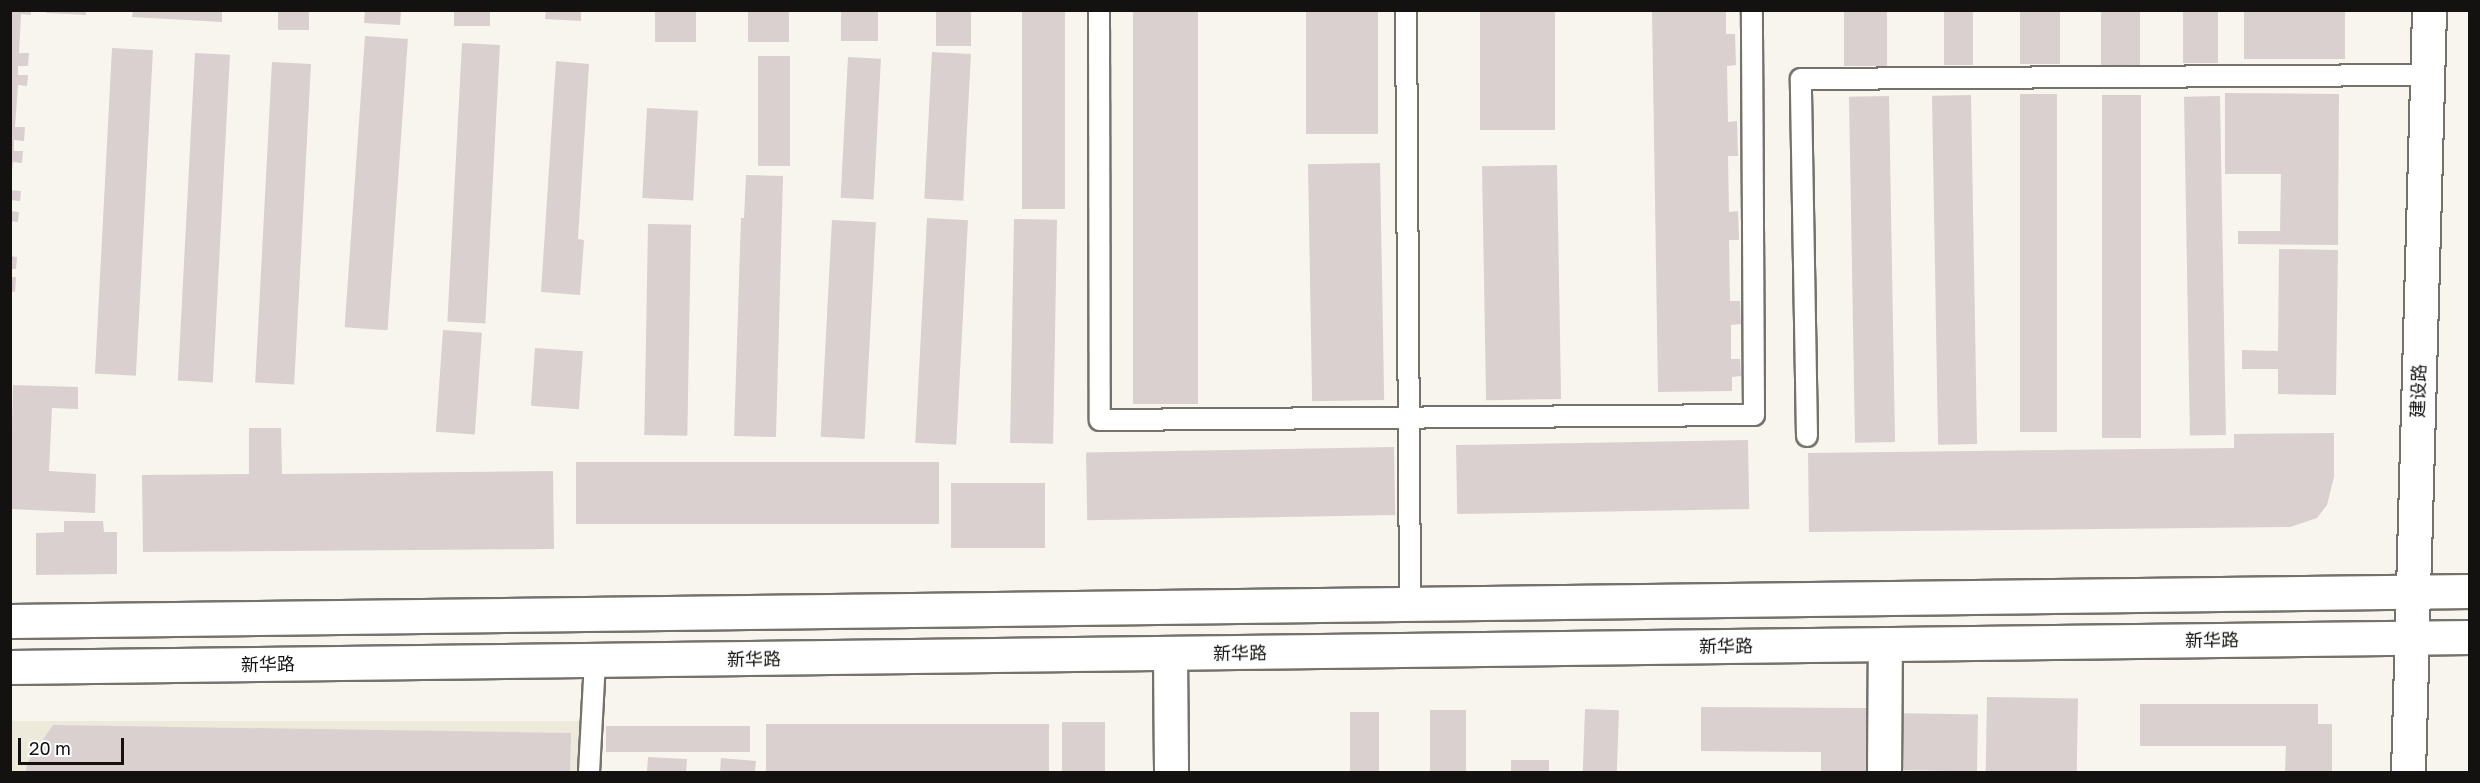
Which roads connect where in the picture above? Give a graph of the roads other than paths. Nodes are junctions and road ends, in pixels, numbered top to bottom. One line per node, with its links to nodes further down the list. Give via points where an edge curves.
1 (1099, 10): 6 (lane, via 1100,420)
2 (1406, 10): 6 (lane)
3 (1752, 10): 6 (lane, via 1754,415)
4 (2429, 10): 5 (main road, 建设路)
5 (2427, 75): 7 (lane, via 1801,79); 8 (main road, 建设路)
6 (1409, 418): 10 (lane)
7 (1806, 436)
8 (2412, 591): 9 (main road); 10 (main road); 13 (main road, 建设路)
9 (2469, 591)
10 (1410, 605): 11 (main road)
11 (10, 621)
12 (2469, 637): 13 (main road, 新华路)
13 (2412, 638): 14 (main road, 新华路); 21 (main road, 建设路)
14 (1885, 644): 15 (main road, 新华路); 20 (main road)
15 (1170, 654): 16 (main road, 新华路); 19 (main road)
16 (595, 660): 17 (main road, 新华路); 18 (lane)
17 (10, 667)
18 (589, 772)
19 (1171, 772)
20 (1884, 772)
21 (2408, 772)

